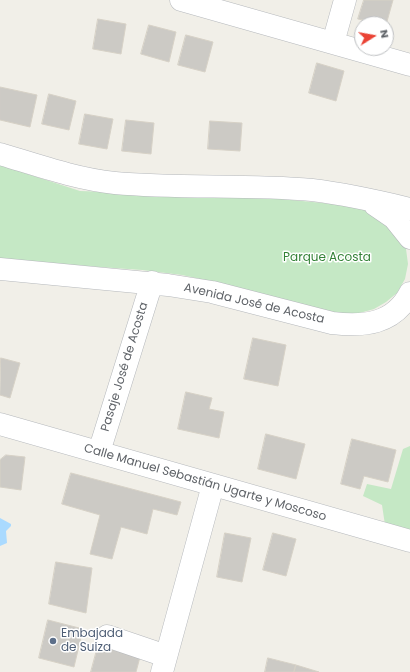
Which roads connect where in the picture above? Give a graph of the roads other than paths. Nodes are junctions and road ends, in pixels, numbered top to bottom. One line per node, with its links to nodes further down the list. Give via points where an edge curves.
1 (181, 0): 3 (street)
2 (345, 0): 3 (street)
3 (333, 43): 4 (street)
4 (410, 65)
5 (0, 154): 6 (street, via 66,173 113,182 158,186 272,188)
6 (357, 196): 7 (street); 8 (street, via 394,218)
7 (410, 209)
8 (410, 238)
9 (0, 269): 10 (street, Avenida José de Acosta)
10 (152, 282): 11 (street, Avenida José de Acosta, via 212,292 332,323 350,325 379,321 394,313); 13 (street, Pasaje José de Acosta)
11 (408, 297)
12 (0, 424): 13 (street, Calle Manuel Sebastián Ugarte y Moscoso)
13 (99, 452): 14 (street, Calle Manuel Sebastián Ugarte y Moscoso)
14 (213, 485): 15 (street, Calle Manuel Sebastián Ugarte y Moscoso); 17 (street)
15 (410, 541)
16 (107, 636): 17 (street)
17 (164, 664)

